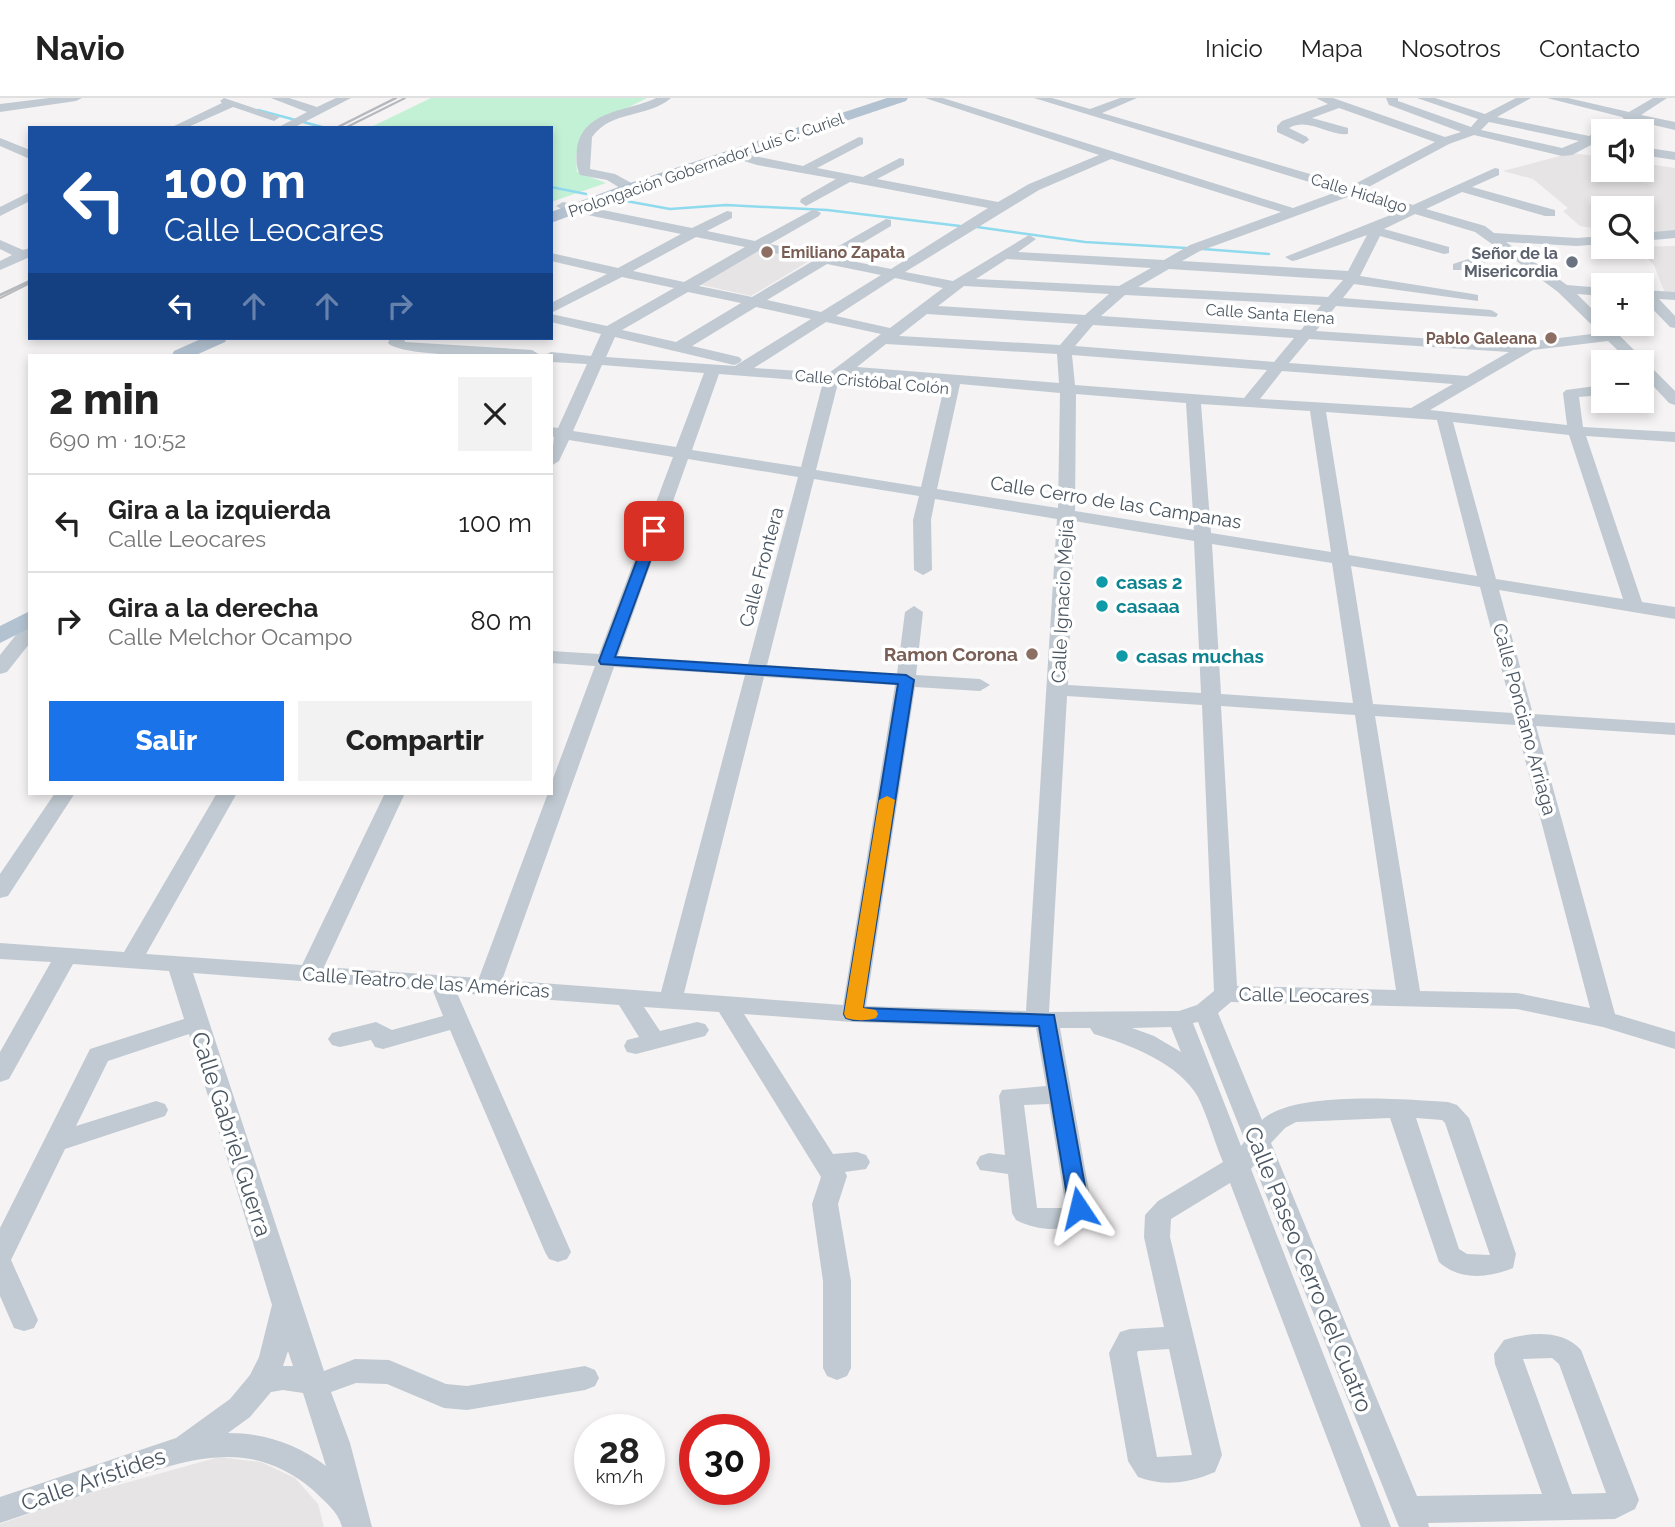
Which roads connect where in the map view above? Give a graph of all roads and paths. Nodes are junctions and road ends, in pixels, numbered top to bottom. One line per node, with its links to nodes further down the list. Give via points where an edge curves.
1 (76, 98): 17 (street)
2 (277, 98): 18 (street)
3 (345, 98): 18 (street)
4 (666, 98): 48 (street, via 615,114 584,139 584,172 611,177)
5 (879, 98): 48 (main road, Prolongación Gobernador Luis C. Curiel)
6 (901, 98): 38 (main road, Prolongación Gobernador Luis C. Curiel)
7 (931, 98): 39 (street)
8 (1040, 98): 19 (street, Calle Hidalgo)
9 (1131, 98): 19 (street)
10 (1322, 98): 16 (street)
11 (1392, 98): 29 (street, via 1392,103)
12 (1423, 98): 22 (street)
13 (1525, 98): 22 (street)
14 (1553, 98): 20 (street)
15 (1661, 98): 20 (street)
16 (1338, 104): 23 (street); 33 (street)
17 (0, 108)
18 (317, 111): 25 (street)
19 (1090, 113): 40 (street, Calle Hidalgo)
20 (1632, 115): 24 (street); 27 (street)
21 (274, 117): 26 (street, via 229,102)
22 (1486, 118): 29 (street); 30 (street)
23 (1301, 119): 28 (street); 31 (street, via 1281,129)
24 (1626, 119)
25 (292, 123)
26 (180, 126)
27 (1675, 126)
28 (1344, 131)
29 (1472, 132): 33 (street); 34 (street, via 1565,152)
30 (1591, 135)
31 (1303, 140)
32 (859, 141): 43 (street)
33 (1445, 141): 50 (street)
34 (1591, 141)
35 (3, 147): 37 (street)
36 (1654, 153): 41 (street)
37 (28, 154)
38 (735, 154): 43 (street); 48 (main road, Prolongación Gobernador Luis C. Curiel)
39 (1111, 155): 45 (street); 52 (street)
40 (1230, 155): 45 (street); 50 (street, Calle Hidalgo)
41 (1673, 155)
42 (900, 162): 47 (street)
43 (805, 170): 46 (street)
44 (1494, 172): 49 (street)
45 (1182, 177): 55 (street)
46 (848, 178): 47 (street); 68 (street)
47 (865, 181): 52 (street)
48 (626, 187): 53 (main road, Prolongación Gobernador Luis C. Curiel)
49 (1460, 188): 54 (street); 57 (street)
50 (1352, 191): 54 (street, Calle Hidalgo); 55 (street)
51 (28, 197): 56 (street)
52 (1000, 206): 80 (street)
53 (563, 208): 61 (street)
54 (1413, 209): 60 (street); 64 (street, Calle Hidalgo, via 1480,229)
55 (1290, 211): 76 (street, via 1195,248)
56 (0, 212)
57 (1550, 213)
58 (727, 215): 61 (street)
59 (886, 223): 75 (street)
60 (1378, 229): 69 (street); 74 (street); 81 (street)
61 (693, 233): 68 (street); 79 (street)
62 (1675, 234): 63 (street)
63 (1654, 236)
64 (1492, 237): 66 (street); 70 (street, Calle Hidalgo)
65 (1029, 239): 72 (street)
66 (1591, 241)
67 (0, 244): 71 (street)
68 (757, 246): 75 (street); 83 (street)
69 (1444, 250)
70 (1511, 250): 78 (street); 84 (street, Calle Hidalgo)
71 (27, 253): 77 (street)
72 (1006, 255): 76 (street); 82 (street)
73 (553, 257): 79 (street)
74 (1292, 257)
75 (825, 260): 80 (street); 90 (street)
76 (1168, 264): 81 (street); 85 (street)
77 (0, 267)
78 (1458, 267)
79 (619, 272): 83 (street); 93 (street)
80 (894, 273): 82 (street); 97 (street)
81 (1351, 277): 89 (street); 91 (street)
82 (958, 284): 85 (street); 94 (street)
83 (686, 287): 90 (street); 101 (street)
84 (1563, 289): 86 (street); 96 (street, Calle Hidalgo)
85 (1121, 291): 91 (street); 99 (street)
86 (1591, 291)
87 (1654, 295): 88 (street)
88 (1675, 296)
89 (1473, 298)
90 (754, 302): 97 (street); 110 (street)
91 (1331, 302): 95 (street); 102 (street)
92 (1654, 304): 100 (street)
93 (553, 308)
94 (924, 309): 99 (street, Calle Santa Elena); 103 (street)
95 (1491, 314)
96 (1591, 316)
97 (824, 317): 103 (street); 119 (street)
98 (553, 318): 101 (street)
99 (1090, 319): 102 (street, Calle Santa Elena); 111 (street)
100 (1675, 324)
101 (610, 331): 110 (street); 118 (street)
102 (1304, 334): 109 (street, Calle Santa Elena); 120 (street)
103 (890, 336): 111 (street); 122 (street)
104 (1612, 336): 109 (street, Calle Santa Elena); 112 (street, Calle Hidalgo)
105 (196, 340): 114 (main road)
106 (214, 340): 115 (main road)
107 (396, 340): 113 (street, via 402,345)
108 (496, 340): 113 (street)
109 (1528, 346): 124 (street)
110 (679, 347): 119 (street)
111 (1065, 350): 120 (street); 127 (street, Calle Ignacio Mejía)
112 (1626, 350)
113 (479, 353): 116 (street)
114 (168, 354)
115 (183, 354)
116 (506, 354)
117 (553, 357): 118 (street, Calle Cristóbal Colón)
118 (598, 360): 121 (street, Calle Cristóbal Colón); 135 (street)
119 (744, 367): 121 (street, Calle Cristóbal Colón); 122 (street, Calle Cristóbal Colón)
120 (1278, 367): 124 (street); 130 (street)
121 (713, 369): 138 (street)
122 (837, 374): 125 (street, Calle Cristóbal Colón); 139 (street, Calle Frontera)
123 (1654, 377): 128 (street, Calle Hidalgo)
124 (1470, 381): 132 (street)
125 (951, 384): 127 (street, Calle Cristóbal Colón); 140 (street)
126 (1591, 390): 134 (street, via 1572,391)
127 (1067, 392): 129 (street, Calle Cristóbal Colón); 141 (street, Calle Ignacio Mejía)
128 (1671, 392)
129 (1193, 402): 130 (street, Calle Cristóbal Colón); 142 (street)
130 (1248, 403): 131 (street, Calle Cristóbal Colón)
131 (1317, 408): 132 (street, Calle Cristóbal Colón); 143 (street)
132 (1414, 413): 133 (street, Calle Cristóbal Colón)
133 (1444, 418): 134 (street, Calle Cristóbal Colón); 145 (street, Calle Ponciano Arriaga)
134 (1576, 431): 136 (street, Calle Cristóbal Colón); 146 (street)
135 (558, 433): 137 (street); 138 (street, Calle Cerro de las Campanas)
136 (1675, 437)
137 (553, 453)
138 (683, 453): 139 (street, Calle Cerro de las Campanas); 152 (street)
139 (807, 473): 140 (street, Calle Cerro de las Campanas); 154 (street, Calle Frontera)
140 (927, 492): 141 (street, Calle Cerro de las Campanas); 144 (street, via 922,520)
141 (1066, 515): 142 (street, Calle Cerro de las Campanas); 157 (street, Calle Ignacio Mejía)
142 (1203, 537): 143 (street, Calle Cerro de las Campanas); 158 (street)
143 (1342, 559): 145 (street, Calle Cerro de las Campanas); 159 (street)
144 (923, 570)
145 (1489, 583): 146 (street, Calle Cerro de las Campanas); 160 (street, Calle Ponciano Arriaga)
146 (1634, 606): 148 (street, Calle Cerro de las Campanas)
147 (914, 612): 155 (street)
148 (1675, 613)
149 (28, 624): 150 (main road); 153 (street)
150 (0, 636)
151 (553, 657): 152 (street)
152 (607, 661): 154 (street); 172 (street)
153 (0, 668)
154 (755, 670): 155 (street); 175 (street, Calle Frontera)
155 (906, 680): 156 (street); 178 (street)
156 (979, 685)
157 (1058, 690): 158 (street); 179 (street, Calle Ignacio Mejía)
158 (1211, 699): 159 (street); 177 (street)
159 (1364, 709): 160 (street); 174 (street)
160 (1525, 720): 161 (street); 180 (street, Calle Ponciano Arriaga)
161 (1675, 729)
162 (64, 795): 165 (street)
163 (225, 795): 168 (street)
164 (394, 795): 170 (street)
165 (0, 891)
166 (0, 951): 167 (street, Calle Teatro de las Américas)
167 (67, 956): 168 (street, Calle Teatro de las Américas); 187 (street)
168 (131, 960): 169 (street, Calle Teatro de las Américas)
169 (178, 963): 170 (street, Calle Teatro de las Américas); 183 (street, Calle Gabriel Guerra)
170 (310, 973): 171 (street, Calle Teatro de las Américas)
171 (441, 983): 172 (street, Calle Teatro de las Américas); 181 (street)
172 (488, 986): 173 (street, Calle Teatro de las Américas)
173 (626, 997): 175 (street, Calle Teatro de las Américas); 184 (street, via 645,1044)
174 (1409, 997): 177 (street, Calle Leocares); 180 (street, Calle Leocares, via 1517,1001)
175 (671, 1000): 176 (street, Calle Teatro de las Américas)
176 (726, 1004): 178 (street, Calle Teatro de las Américas); 196 (street)
177 (1204, 1008): 182 (street, Calle Leocares); 188 (street, Calle Paseo Cerro del Cuatro); 193 (street, Calle Paseo Cerro del Cuatro)
178 (853, 1014): 179 (street, Calle Leocares)
179 (1042, 1019): 182 (street, Calle Leocares); 189 (street, Calle Ignacio Mejía)
180 (1605, 1019): 186 (street, Calle Leocares)
181 (457, 1020): 185 (street, via 383,1041 376,1030); 199 (street)
182 (1073, 1020): 188 (street, via 1143,1040 1169,1054)
183 (197, 1023): 192 (street, via 99,1055); 202 (street, Calle Gabriel Guerra)
184 (697, 1030)
185 (340, 1039)
186 (1675, 1041)
187 (0, 1073)
188 (1209, 1092): 198 (street, Calle Paseo Cerro del Cuatro)
189 (1059, 1095): 197 (street, via 1012,1096); 197 (street, Calle Ignacio Mejía, via 1078,1216 1040,1219 1025,1213)
190 (1400, 1109): 190 (street, via 1448,1111 1456,1118 1503,1261 1494,1265 1455,1263 1448,1255); 193 (street, via 1316,1110 1284,1117)
191 (156, 1110): 192 (street)
192 (57, 1142): 200 (street)
193 (1257, 1142): 198 (street); 217 (street, Calle Paseo Cerro del Cuatro)
194 (857, 1162): 196 (street)
195 (989, 1163): 197 (street)
196 (826, 1164): 205 (street, via 834,1176 825,1204 837,1281)
197 (1021, 1166)
198 (1238, 1166): 204 (street, via 1158,1215 1157,1237); 218 (street, Calle Paseo Cerro del Cuatro)
199 (558, 1252)
200 (0, 1255)
201 (0, 1265): 203 (street)
202 (286, 1305): 207 (street); 208 (street, Calle Gabriel Guerra)
203 (24, 1320)
204 (1180, 1338): 204 (street, via 1207,1455 1205,1463 1196,1468 1158,1471 1143,1461 1123,1353 1130,1340)
205 (837, 1368)
206 (585, 1378): 208 (street, via 467,1398 444,1396 389,1372 355,1371)
207 (261, 1383): 208 (street, via 291,1376); 209 (street)
208 (316, 1386): 210 (street, Calle Gabriel Guerra)
209 (240, 1408): 211 (street, Calle Arístides); 212 (street, via 239,1428)
210 (335, 1443): 213 (street, via 323,1457); 216 (street, Calle Gabriel Guerra)
211 (186, 1447): 212 (street, Calle Arístides); 215 (street, Calle Arístides)
212 (256, 1447): 213 (street, Calle Gabriel Guerra)
213 (304, 1464): 216 (street, Calle Gabriel Guerra)
214 (1561, 1505): 214 (street, via 1615,1506 1624,1500 1567,1351 1556,1346 1514,1348 1508,1354 1509,1364); 217 (street)
215 (0, 1510)
216 (355, 1518)
217 (1410, 1518)
218 (1376, 1527)

